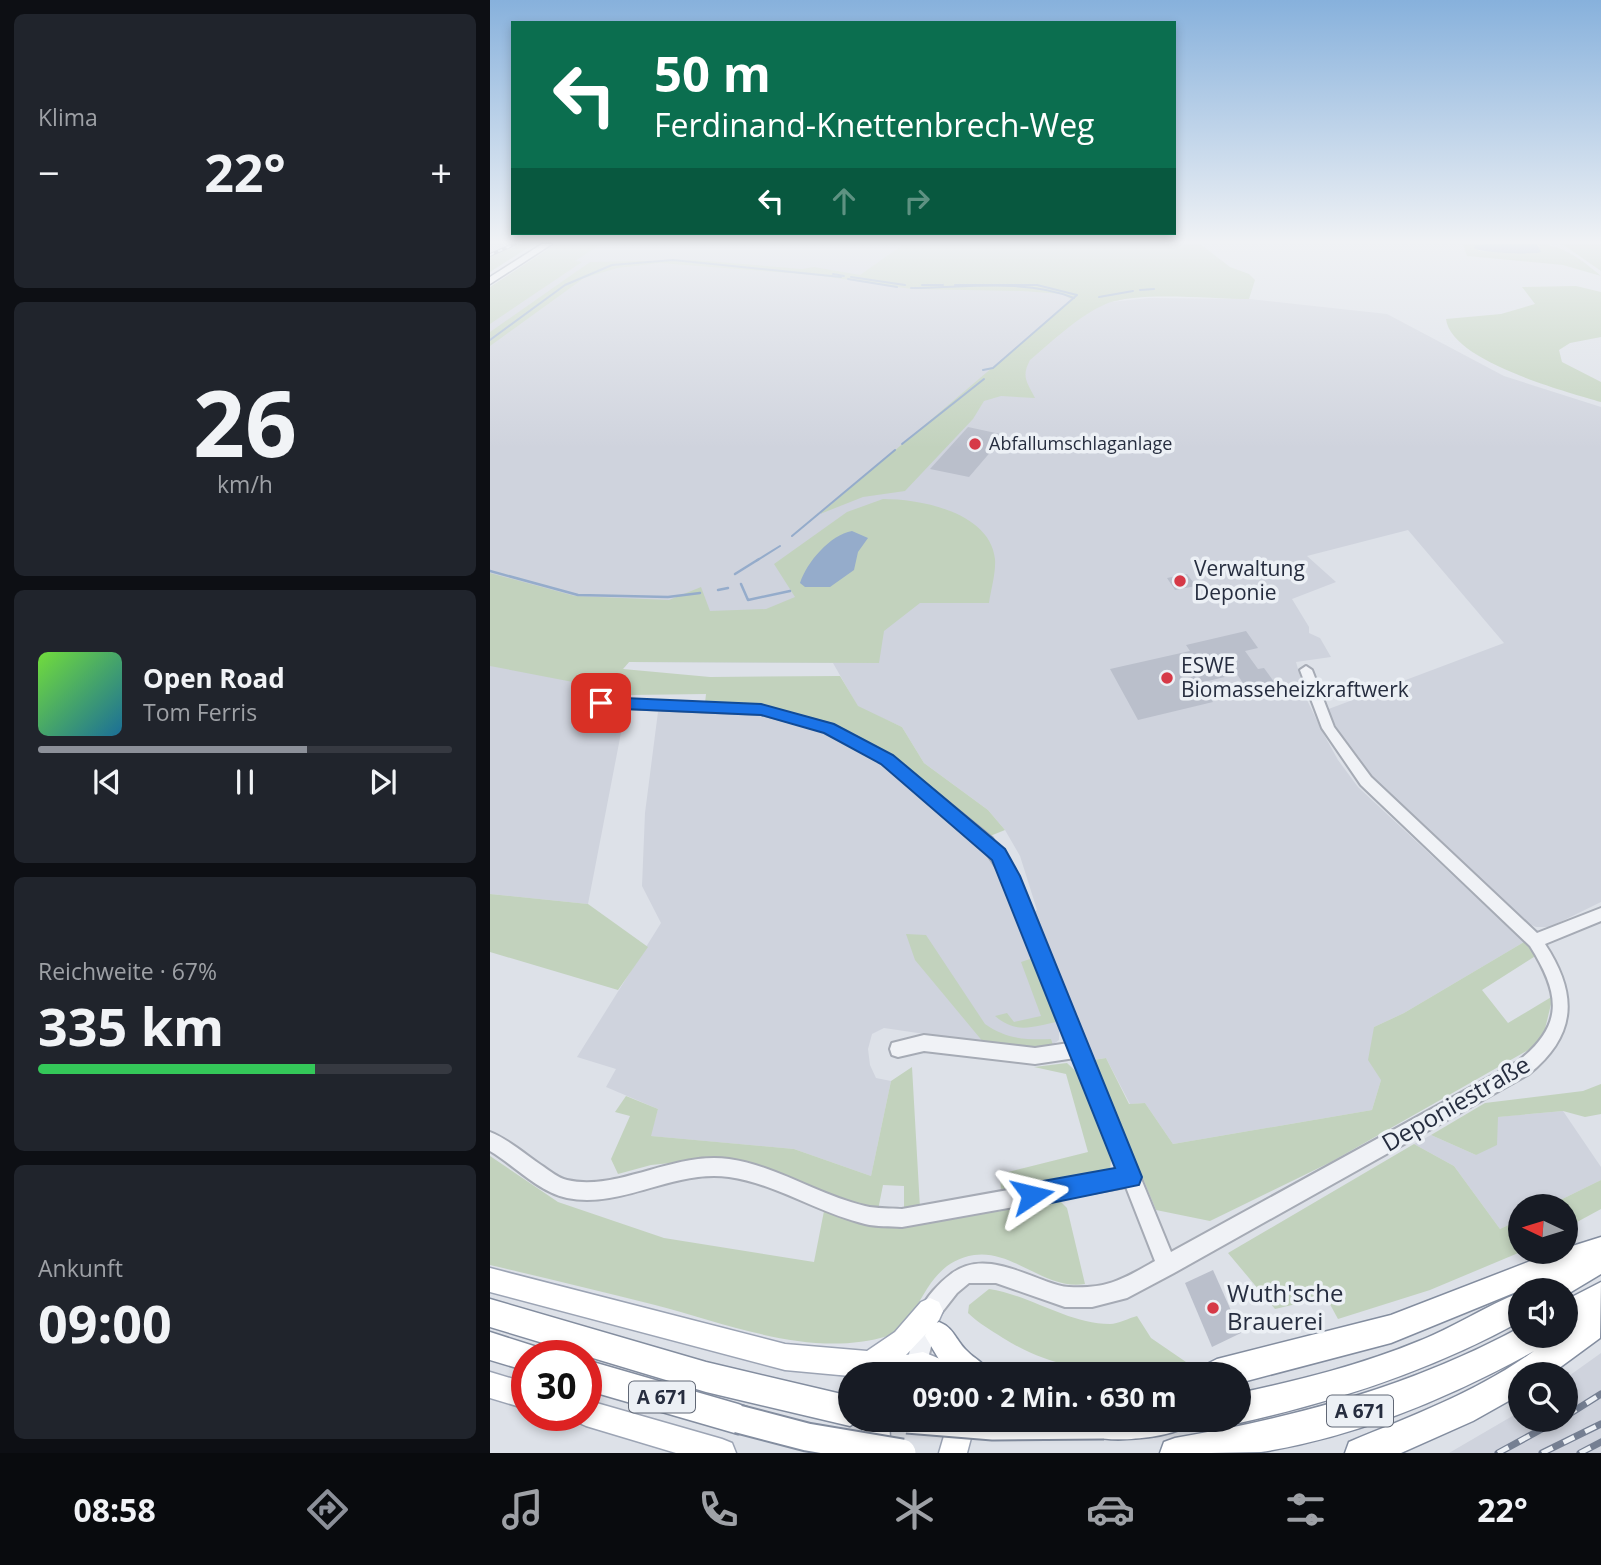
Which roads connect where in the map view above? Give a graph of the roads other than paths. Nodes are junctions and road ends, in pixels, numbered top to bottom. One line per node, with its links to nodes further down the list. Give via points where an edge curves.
1 (1306, 670): 4 (street, Deponiestraße, via 1325,723 1366,781)
2 (601, 703): 6 (street, via 761,710 829,728 887,759 999,854)
3 (1601, 914): 4 (street)
4 (1535, 941): 11 (street, Deponiestraße, via 1555,976 1560,1000 1555,1035 1537,1058)
5 (898, 1049): 6 (street, via 924,1043 1035,1056)
6 (1080, 1049): 8 (street)
7 (490, 1141): 8 (street, via 563,1189 587,1191 671,1170 708,1166 747,1172 866,1215 902,1218)
8 (1130, 1177): 11 (street)
9 (1601, 1250): 29 (highway, via 1359,1339)
10 (1601, 1259): 12 (highway)
11 (1167, 1266): 17 (street, via 1120,1291 1093,1297 1053,1294 1008,1275 966,1274)
12 (1569, 1278)
13 (490, 1280): 23 (main road, via 753,1350)
14 (1601, 1296): 15 (highway)
15 (1578, 1309)
16 (490, 1313): 35 (highway, A 671)
17 (937, 1313): 24 (main road); 25 (street); 26 (street); 27 (highway)
18 (1508, 1313): 34 (highway, A 671, via 1444,1346 1392,1366)
19 (1601, 1317): 28 (highway)
20 (490, 1346): 22 (highway)
21 (1509, 1348): 43 (highway, A 671, via 1460,1373 1351,1415)
22 (511, 1352)
23 (846, 1362)
24 (873, 1362)
25 (912, 1362)
26 (945, 1362)
27 (957, 1362)
28 (1543, 1362)
29 (1251, 1366)
30 (602, 1380): 41 (highway, A 671, bridge, via 807,1437)
31 (490, 1385): 33 (main road)
32 (1508, 1385): 44 (highway, via 1418,1433)
33 (511, 1391)
34 (1251, 1405)
35 (838, 1408)
36 (602, 1418): 39 (main road)
37 (876, 1432): 40 (main road)
38 (960, 1432): 42 (main road)
39 (722, 1453)
40 (881, 1453)
41 (902, 1453)
42 (953, 1453)
43 (1175, 1453)
44 (1360, 1453)

